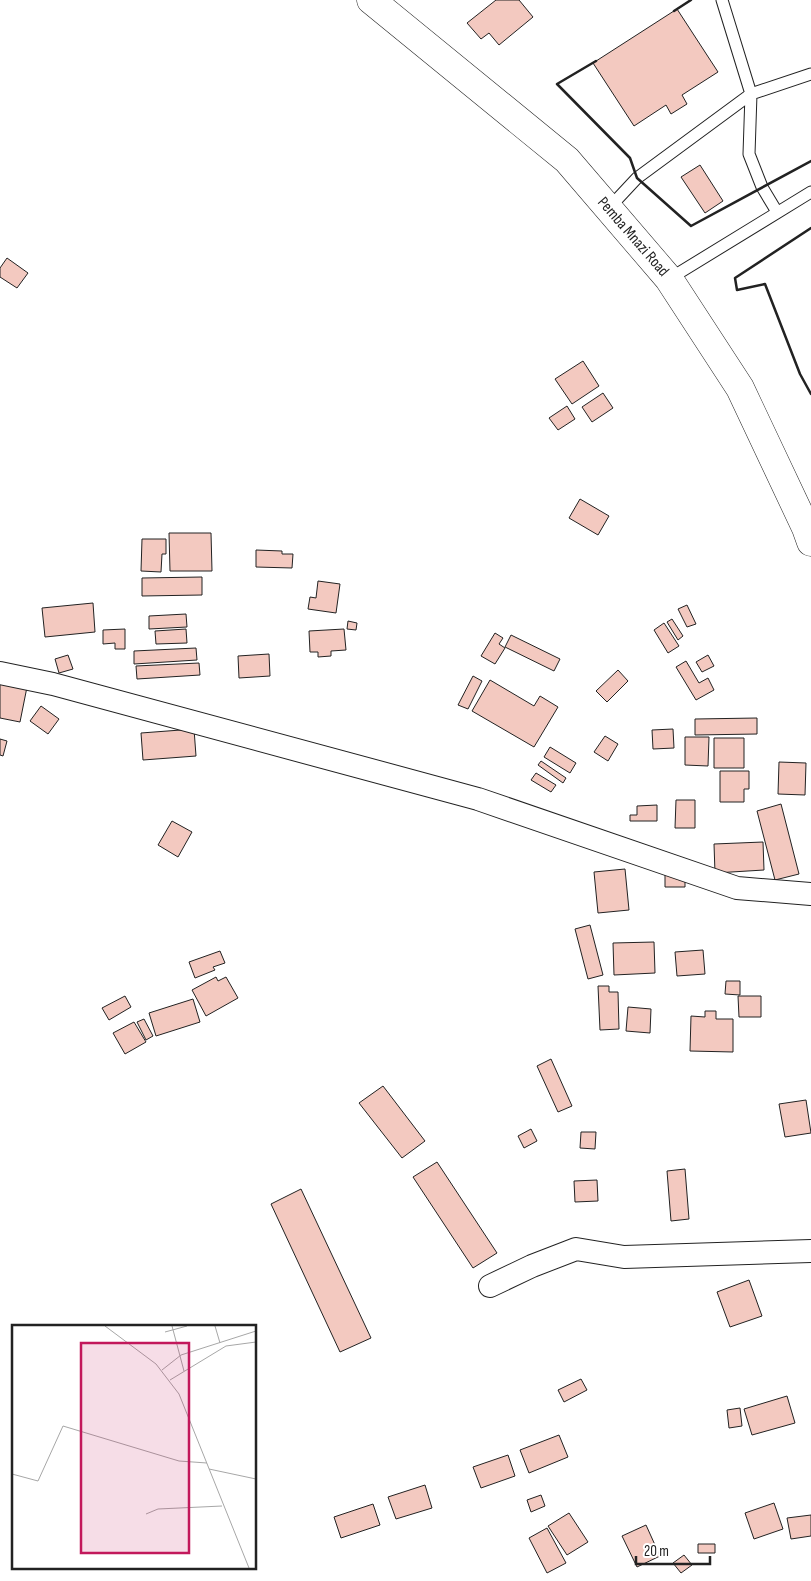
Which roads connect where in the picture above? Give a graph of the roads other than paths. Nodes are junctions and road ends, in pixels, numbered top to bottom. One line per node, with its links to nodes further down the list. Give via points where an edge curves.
1 (371, 0): 6 (main road, Pemba Mnazi Road, via 567,160)
2 (722, 0): 4 (lane)
3 (811, 74): 4 (lane)
4 (751, 94): 6 (lane, via 637,178); 7 (lane, via 749,154 762,187)
5 (811, 192): 7 (lane)
6 (608, 208): 8 (main road, Pemba Mnazi Road)
7 (777, 212): 8 (lane)
8 (669, 279): 9 (main road, Pemba Mnazi Road, via 740,388)
9 (811, 542)
10 (0, 673): 11 (street, via 53,684 478,799 737,888)
11 (811, 894)
12 (811, 1251): 13 (street, via 624,1257 576,1249)
13 (490, 1286)

